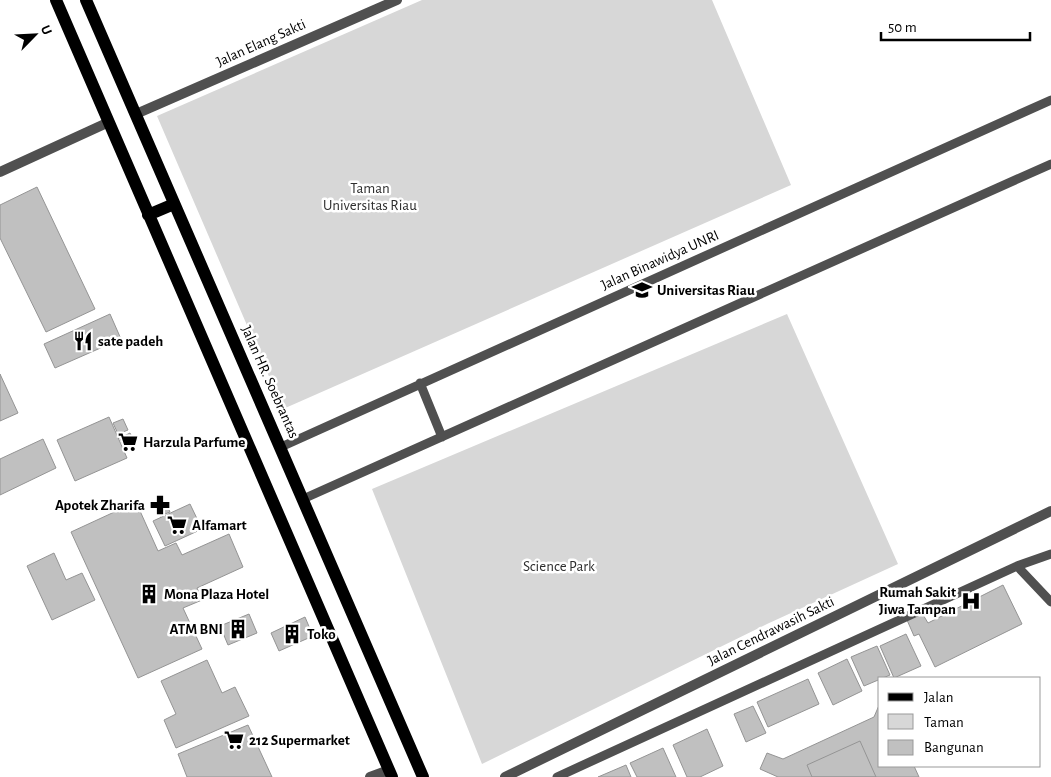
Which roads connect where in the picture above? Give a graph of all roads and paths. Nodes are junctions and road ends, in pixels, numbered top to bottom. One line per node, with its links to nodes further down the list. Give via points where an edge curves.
1 (56, 0): 6 (main road)
2 (86, 0): 5 (main road, Jalan HR. Soebrantas)
3 (397, 0): 5 (street, Jalan Elang Sakti)
4 (1051, 100): 11 (lane, Jalan Binawidya UNRI)
5 (136, 114): 9 (main road, Jalan HR. Soebrantas)
6 (109, 122): 8 (street); 10 (main road)
7 (1051, 164): 12 (lane)
8 (0, 172)
9 (174, 204): 10 (main road); 13 (main road, Jalan HR. Soebrantas)
10 (148, 215): 19 (main road)
11 (420, 382): 12 (lane); 13 (lane, Jalan Binawidya UNRI)
12 (442, 437): 14 (lane)
13 (281, 447): 14 (main road, Jalan HR. Soebrantas)
14 (303, 499): 21 (main road, Jalan HR. Soebrantas)
15 (1051, 511): 22 (street, Jalan Cendrawasih Sakti)
16 (1051, 554): 17 (lane)
17 (1017, 566): 18 (lane); 23 (lane)
18 (1051, 602)
19 (390, 773): 20 (street)
20 (370, 777)
21 (424, 777)
22 (505, 777)
23 (557, 777)

